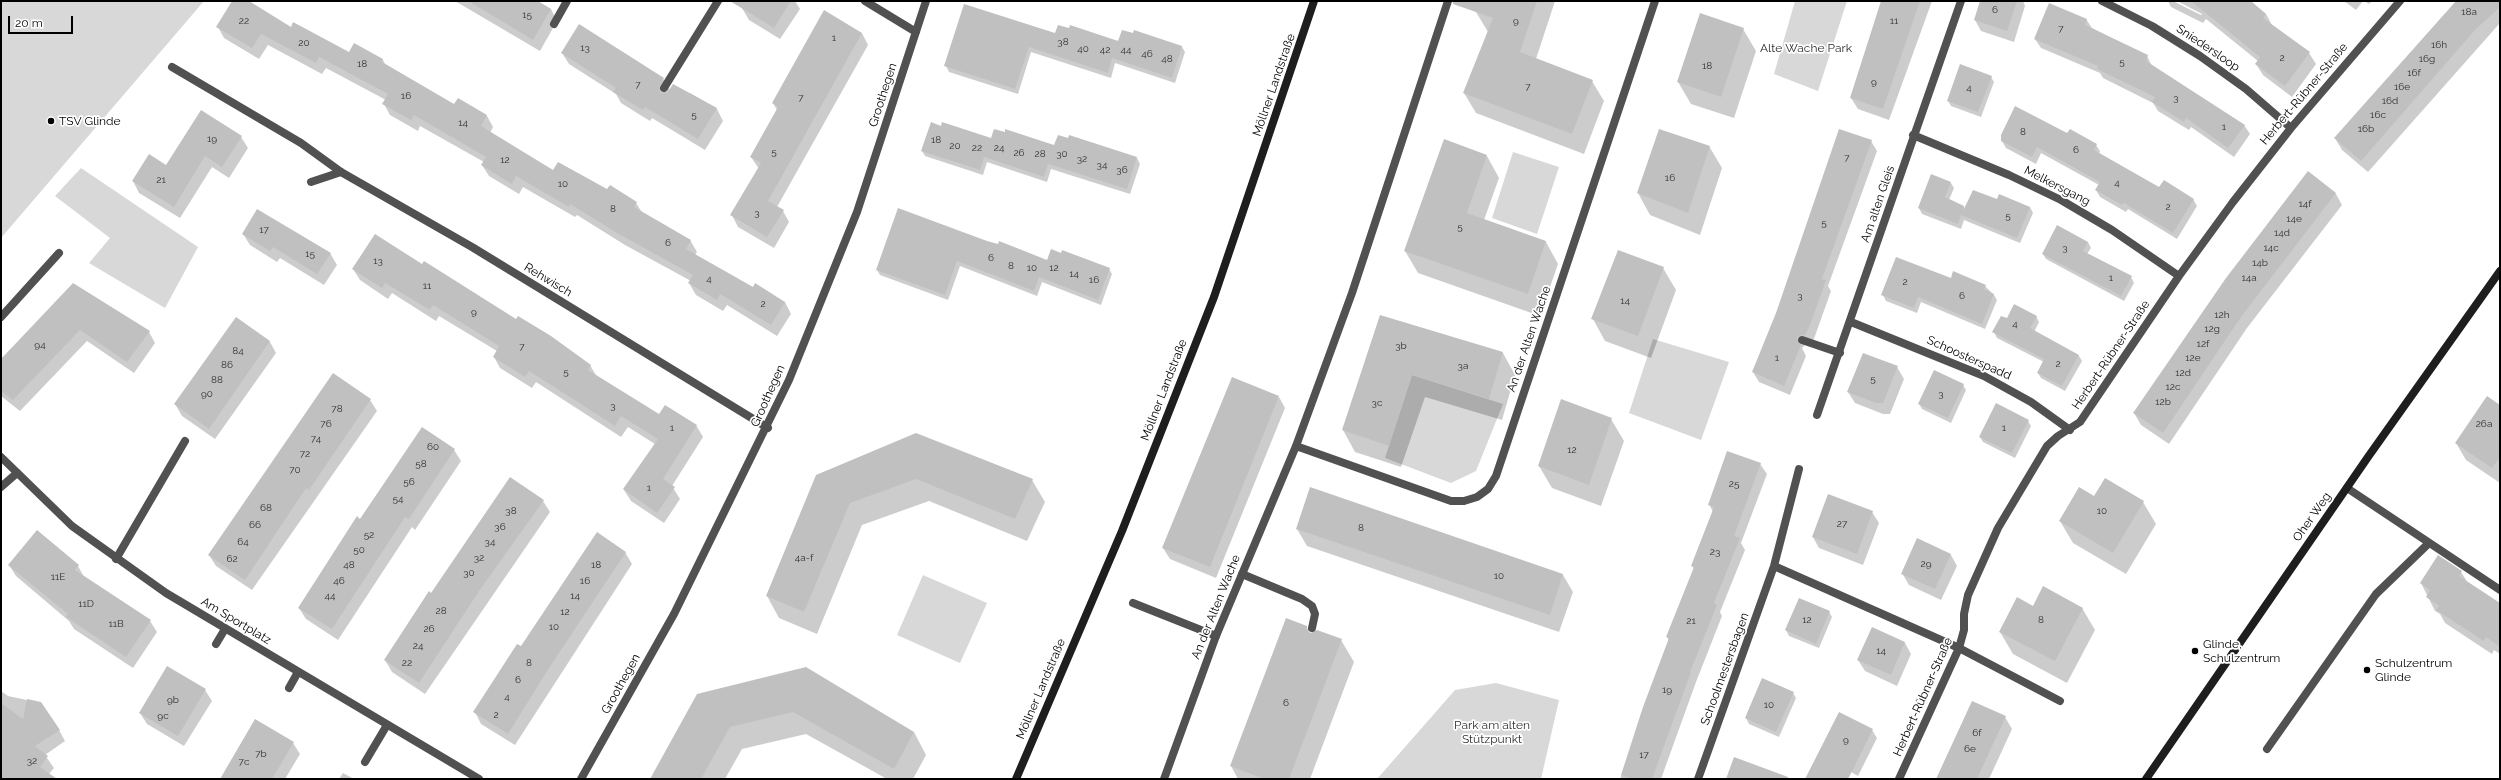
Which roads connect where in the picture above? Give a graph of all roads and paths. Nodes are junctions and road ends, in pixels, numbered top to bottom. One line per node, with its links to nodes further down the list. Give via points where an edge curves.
1 (567, 1): 11 (street)
2 (718, 1): 14 (street)
3 (865, 1): 12 (street)
4 (926, 1): 12 (street, Groothegen)
5 (1314, 1): 55 (main road, Möllner Landstraße, via 1214,297 1122,531)
6 (1448, 1): 30 (street, An der Alten Wache, via 1359,273)
7 (1655, 1): 30 (street, An der Alten Wache, via 1496,476 1488,489 1477,497 1451,501)
8 (1961, 1): 16 (street, Am alten Gleis)
9 (2102, 1): 15 (street, Sniedersloop, via 2152,26 2200,56 2246,89)
10 (2400, 1): 15 (street, Herbert-Rübner-Straße)
11 (554, 24)
12 (916, 32): 27 (street, Groothegen, via 857,212)
13 (172, 67): 17 (street, Rehwisch, via 301,143)
14 (664, 88)
15 (2291, 128): 21 (street, Herbert-Rübner-Straße)
16 (1914, 135): 21 (street, Melkersgang, via 2061,200 2112,230); 23 (street, Am alten Gleis)
17 (341, 172): 18 (street); 27 (street, Rehwisch, via 472,247)
18 (311, 182)
19 (59, 253): 22 (street)
20 (2500, 271): 35 (main road, Oher Weg)
21 (2179, 276): 28 (street, Herbert-Rübner-Straße, via 2088,412)
22 (1, 317)
23 (1851, 322): 25 (street, Am alten Gleis); 28 (street, Schoosterspadd, via 1984,376 2031,402)
24 (1802, 340): 25 (street)
25 (1840, 353): 26 (street, Am alten Gleis)
26 (1817, 415)
27 (768, 428): 54 (street, Groothegen, via 674,614)
28 (2070, 430): 46 (street, Herbert-Rübner-Straße, via 2047,446 1998,528 1968,595)
29 (185, 441): 37 (street)
30 (1296, 446): 39 (street, An der Alten Wache)
31 (1, 457): 33 (street, Am Sportplatz)
32 (1799, 469): 38 (street, Schoolmestersbagen)
33 (17, 473): 34 (street); 37 (street, Am Sportplatz, via 72,526)
34 (1, 487)
35 (2347, 488): 36 (street); 59 (main road, Oher Weg)
36 (2429, 543): 40 (street); 51 (street, via 2376,594)
37 (116, 559): 43 (street, Am Sportplatz, via 166,594)
38 (1774, 566): 46 (street); 57 (street, Schoolmestersbagen)
39 (1242, 574): 42 (street, via 1302,599 1312,606 1315,614); 44 (street, An der Alten Wache)
40 (2500, 590)
41 (1133, 603): 44 (street)
42 (1312, 628)
43 (225, 629): 45 (street); 47 (street, Am Sportplatz)
44 (1216, 636): 56 (street, An der Alten Wache)
45 (216, 644)
46 (1959, 648): 49 (street); 58 (street, Herbert-Rübner-Straße)
47 (298, 672): 48 (street); 50 (street, Am Sportplatz)
48 (289, 688)
49 (2060, 701)
50 (387, 725): 52 (street); 53 (street, Am Sportplatz)
51 (2267, 749)
52 (364, 762)
53 (479, 779)
54 (581, 779)
55 (1016, 779)
56 (1164, 779)
57 (1698, 779)
58 (1899, 779)
59 (2146, 779)

